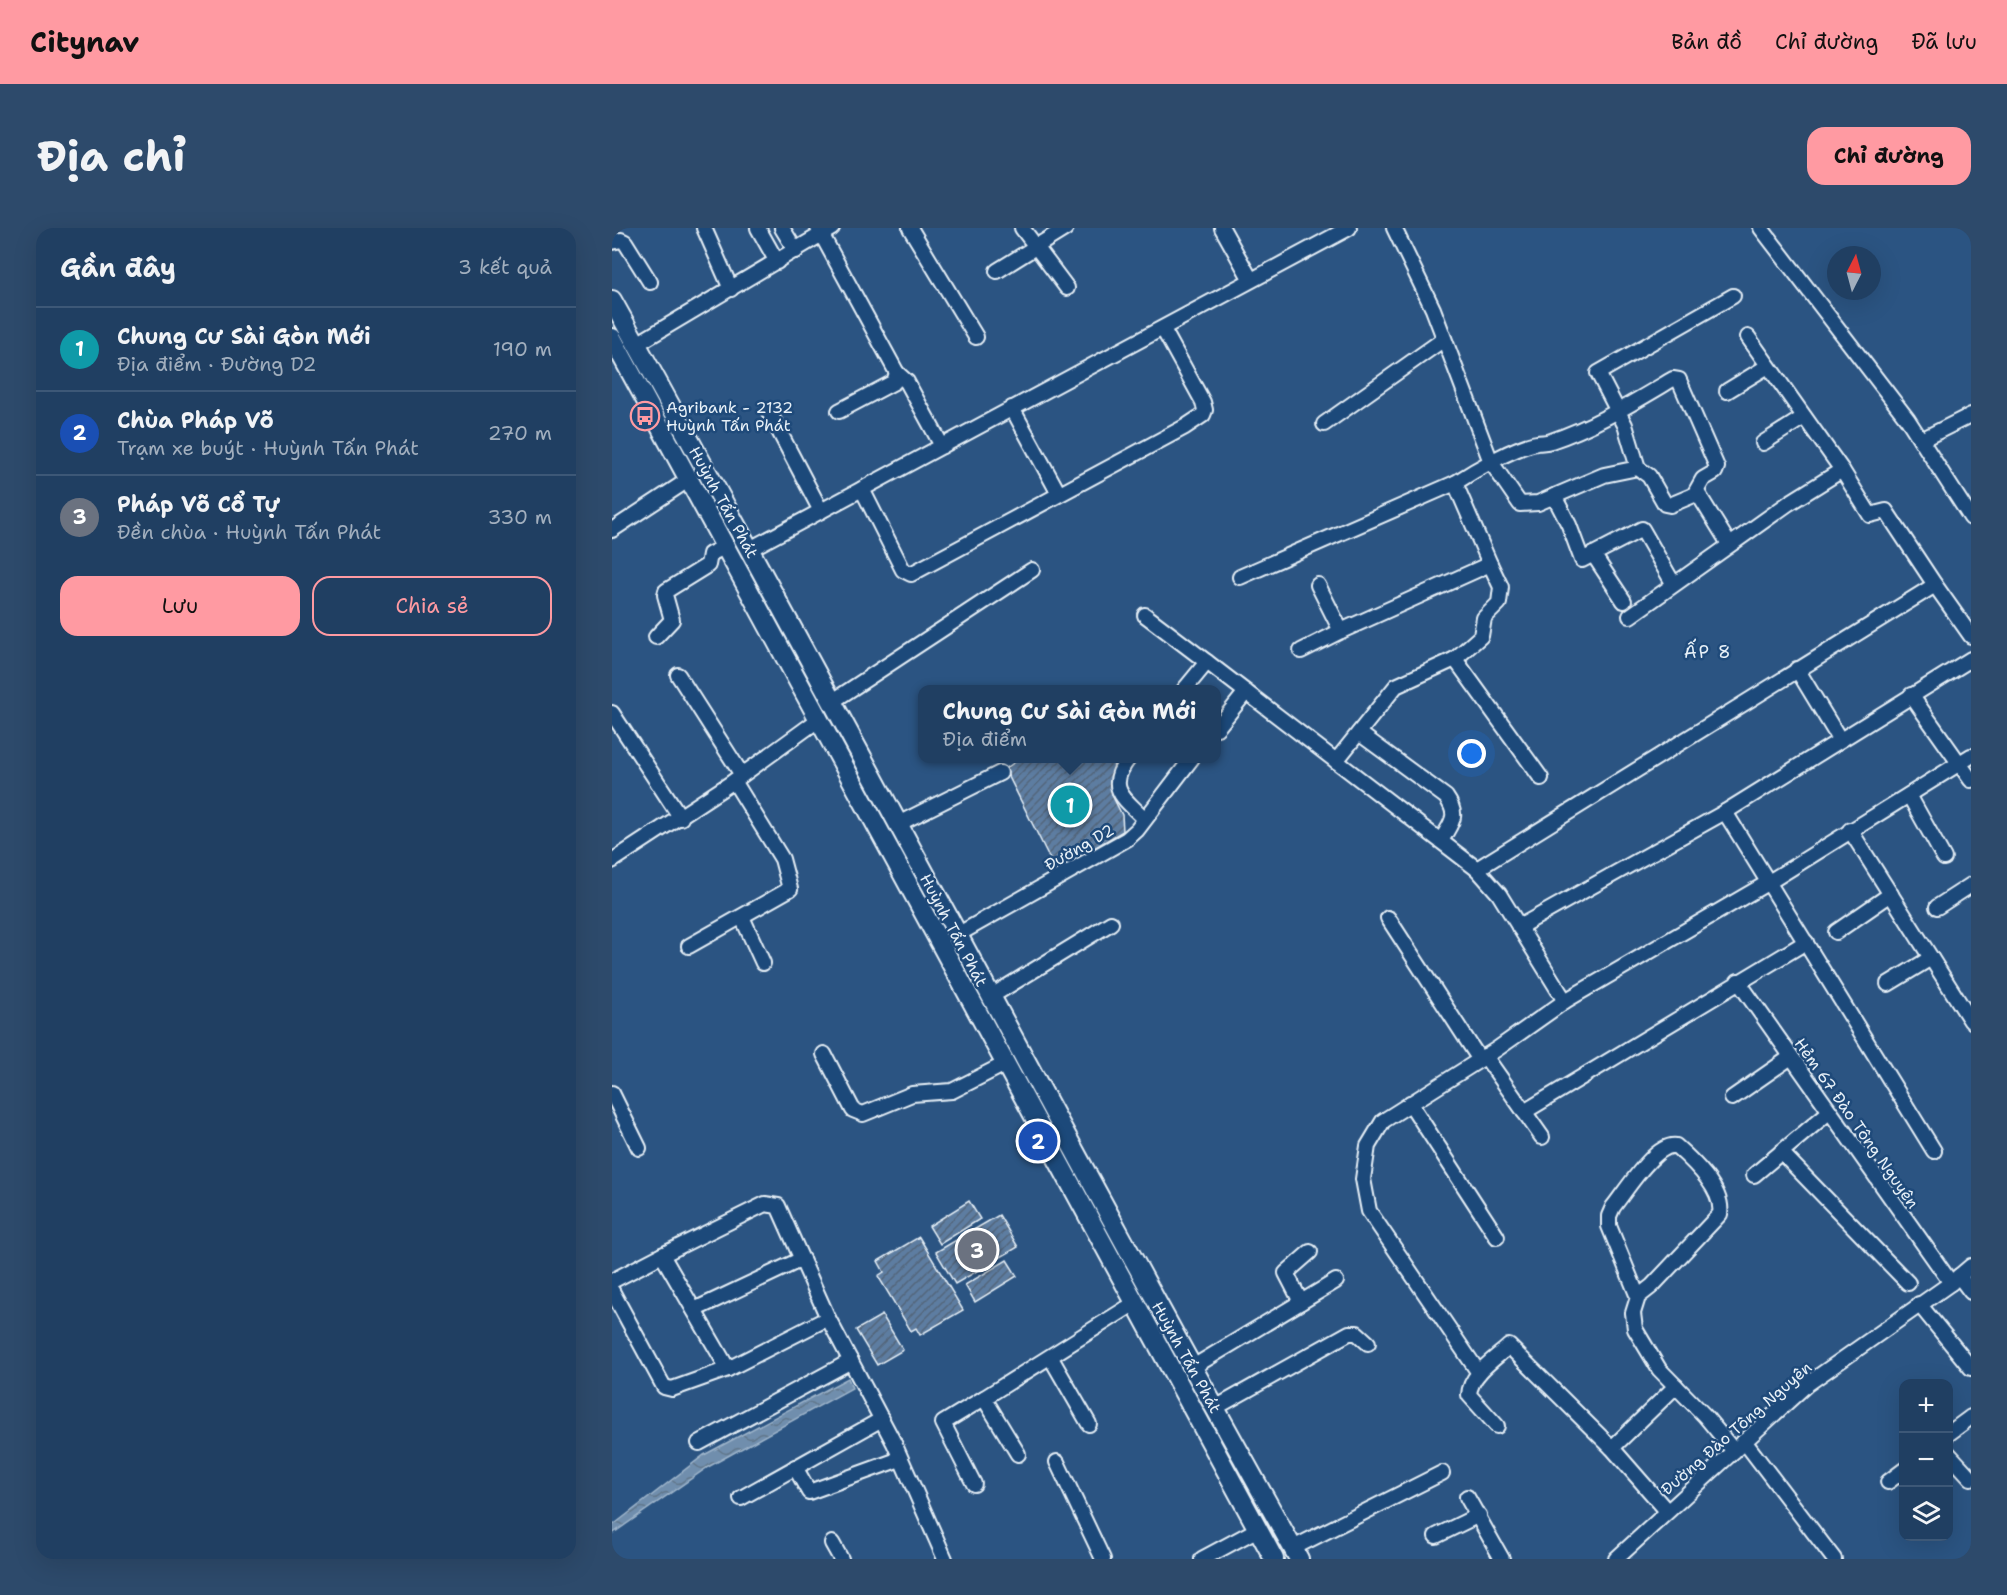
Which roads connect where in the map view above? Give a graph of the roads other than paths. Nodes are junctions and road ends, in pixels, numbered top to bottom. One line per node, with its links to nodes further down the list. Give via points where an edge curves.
1 (704, 228): 20 (street)
2 (758, 228): 15 (street)
3 (782, 228): 14 (street)
4 (910, 228): 24 (street)
5 (1022, 228): 13 (street)
6 (1066, 228): 13 (street)
7 (1222, 228): 17 (street)
8 (1349, 228): 17 (street)
9 (1394, 228): 26 (street)
10 (1761, 228): 39 (street)
11 (824, 231): 14 (street); 30 (street)
12 (612, 242): 18 (street, via 626,242)
13 (1035, 247): 16 (street); 19 (street)
14 (796, 251): 15 (street)
15 (777, 262): 20 (street)
16 (997, 271)
17 (1251, 280): 23 (street)
18 (650, 282)
19 (1067, 288)
20 (731, 289): 27 (street)
21 (1733, 296): 35 (street, via 1599,371 1597,377)
22 (612, 300): 27 (main road, Huỳnh Tấn Phát)
23 (1163, 329): 32 (street); 49 (street, via 1203,402 1203,415)
24 (976, 337)
25 (1748, 337): 29 (street)
26 (1444, 339): 38 (street); 42 (street)
27 (637, 344): 28 (main road); 56 (main road, Huỳnh Tấn Phát)
28 (616, 345): 45 (main road, Huỳnh Tấn Phát)
29 (1768, 366): 31 (street); 37 (street)
30 (897, 373): 33 (street, via 894,382); 41 (street, via 908,382)
31 (1727, 391)
32 (1012, 408): 41 (street); 49 (street)
33 (838, 411)
34 (769, 412): 51 (street)
35 (1618, 412): 42 (street); 43 (street); 48 (street, via 1673,379 1679,380 1717,461 1715,472 1703,479)
36 (1971, 415): 39 (street)
37 (1804, 417): 40 (street); 44 (street)
38 (1324, 424)
39 (1921, 440): 52 (street)
40 (1763, 443)
41 (942, 446): 47 (street)
42 (1491, 462): 46 (street); 50 (street, via 1520,504 1538,503)
43 (1638, 468): 48 (street, via 1649,476 1667,505); 50 (street, via 1604,475)
44 (1842, 470): 54 (street); 63 (street, via 1870,515 1886,511)
45 (688, 480): 53 (street); 55 (main road, Huỳnh Tấn Phát)
46 (1455, 483): 58 (street); 60 (street)
47 (862, 489): 49 (street, via 903,570 911,574); 51 (street)
48 (1697, 492): 54 (street)
49 (1059, 494)
50 (1554, 496): 57 (street, via 1582,560)
51 (821, 511): 56 (street)
52 (1971, 518)
53 (612, 530)
54 (1729, 544): 61 (street)
55 (724, 547): 69 (street, via 710,554 708,565 666,591 672,620); 81 (main road, Huỳnh Tấn Phát)
56 (750, 549): 79 (main road, Huỳnh Tấn Phát)
57 (1593, 554): 61 (street, via 1642,529); 64 (street)
58 (1490, 564): 67 (street); 71 (street, via 1501,587 1499,603 1484,618 1481,636)
59 (1032, 570): 79 (street)
60 (1240, 577)
61 (1673, 583): 66 (street)
62 (1318, 585): 67 (street)
63 (1935, 585): 68 (street); 74 (street)
64 (1623, 601)
65 (1145, 615): 73 (street)
66 (1630, 616)
67 (1341, 632): 70 (street)
68 (1971, 636)
69 (656, 637)
70 (1301, 651)
71 (1455, 659): 83 (street, via 1396,686); 91 (street)
72 (1971, 659): 78 (street)
73 (1206, 662): 76 (street); 77 (street)
74 (1797, 669): 84 (street); 102 (street)
75 (678, 675): 90 (street)
76 (1188, 685)
77 (1246, 692): 82 (street); 86 (street)
78 (1911, 695): 84 (street); 85 (street)
79 (833, 701): 97 (main road, Huỳnh Tấn Phát)
80 (612, 713): 95 (street)
81 (818, 720): 90 (street); 125 (main road, Huỳnh Tấn Phát)
82 (1221, 723)
83 (1359, 733): 86 (street); 99 (street, via 1446,797 1455,811)
84 (1840, 740): 94 (street)
85 (1966, 759): 92 (street); 93 (street)
86 (1336, 761): 99 (street)
87 (1126, 763): 96 (street, via 1117,782 1119,794)
88 (1189, 763): 96 (street, Đường D2)
89 (1000, 773): 97 (street)
90 (738, 778): 95 (street); 107 (street, via 782,858 790,887)
91 (1541, 778)
92 (1971, 780)
93 (1909, 795): 98 (street); 100 (street)
94 (1725, 812): 103 (street); 110 (street)
95 (681, 818): 101 (street)
96 (1144, 818): 112 (street, Đường D2, via 1126,839)
97 (898, 824): 112 (main road, Huỳnh Tấn Phát)
98 (1850, 830): 103 (street); 105 (street)
99 (1441, 841): 102 (street)
100 (1944, 858)
101 (612, 861)
102 (1477, 869): 110 (street, via 1499,894)
103 (1769, 882): 113 (street); 120 (street)
104 (1971, 885): 106 (street)
105 (1891, 894): 111 (street); 115 (street)
106 (1937, 907)
107 (742, 917): 114 (street); 116 (street)
108 (1388, 918): 124 (street)
109 (1111, 923): 119 (street)
110 (1519, 927): 120 (street)
111 (1836, 932)
112 (957, 935): 119 (main road, Huỳnh Tấn Phát)
113 (1806, 942): 117 (street); 133 (street)
114 (689, 946)
115 (1931, 958): 118 (street); 121 (street)
116 (763, 963)
117 (1737, 981): 123 (street, Hẻm 67 Đào Tông Nguyên); 129 (street)
118 (1888, 984)
119 (990, 997): 135 (main road, Huỳnh Tấn Phát)
120 (1565, 1001): 124 (street)
121 (1971, 1021)
122 (824, 1054): 125 (street, via 853,1110 863,1114 912,1094 951,1091)
123 (1791, 1057): 127 (street); 130 (street, Hẻm 67 Đào Tông Nguyên)
124 (1483, 1058): 128 (street); 129 (street)
125 (1005, 1064): 136 (main road, Huỳnh Tấn Phát)
126 (612, 1093): 132 (street)
127 (1732, 1098)
128 (1410, 1103): 138 (street); 161 (street, via 1383,1121 1368,1146 1363,1179 1369,1211)
129 (1524, 1112): 131 (street)
130 (1829, 1112): 134 (street); 143 (street, Hẻm 67 Đào Tông Nguyên)
131 (1542, 1137)
132 (639, 1148)
133 (1934, 1151)
134 (1781, 1152): 137 (street); 146 (street)
135 (1082, 1165): 136 (main road); 158 (main road, Huỳnh Tấn Phát)
136 (1064, 1174): 151 (main road, Huỳnh Tấn Phát)
137 (1754, 1175)
138 (1497, 1237)
139 (1310, 1252): 150 (street, via 1286,1273)
140 (662, 1255): 141 (street, via 772,1203 778,1206); 144 (street); 153 (street)
141 (802, 1260): 153 (street); 154 (street)
142 (1971, 1266): 143 (street, Đường Đào Tông Nguyên)
143 (1955, 1280): 148 (street, Hẻm 67 Đào Tông Nguyên); 152 (street, Đường Đào Tông Nguyên)
144 (612, 1281)
145 (1336, 1281): 150 (street)
146 (1908, 1283)
147 (612, 1291): 159 (street, via 664,1387 681,1387)
148 (1971, 1292)
149 (1638, 1297): 149 (street, via 1720,1214 1722,1203 1716,1191 1676,1146 1656,1152 1609,1216 1609,1226); 162 (street, via 1633,1313 1635,1329 1659,1369)
150 (1301, 1302): 158 (street)
151 (1135, 1303): 156 (street); 188 (main road, Huỳnh Tấn Phát)
152 (1919, 1305): 160 (street); 170 (street, Đường Đào Tông Nguyên, via 1806,1385)
153 (694, 1310): 159 (street)
154 (828, 1318): 157 (street); 159 (street)
155 (1368, 1343): 164 (street, via 1357,1333 1349,1333)
156 (1051, 1359): 163 (street); 167 (street)
157 (851, 1361): 166 (street); 171 (street)
158 (1193, 1367): 164 (main road, Huỳnh Tấn Phát)
159 (728, 1368)
160 (1971, 1368)
161 (1479, 1373): 168 (street, via 1469,1395); 172 (street, via 1509,1346)
162 (1676, 1386): 172 (street); 173 (street)
163 (984, 1398): 174 (street); 183 (street, via 943,1423)
164 (1215, 1408): 191 (main road, Huỳnh Tấn Phát)
165 (1971, 1417): 169 (street)
166 (882, 1419): 176 (street); 178 (street)
167 (1089, 1424)
168 (1497, 1426)
169 (1949, 1433)
170 (1744, 1441): 173 (street, Đường Đào Tông Nguyên); 199 (street)
171 (699, 1443)
172 (1612, 1448): 186 (street)
173 (1734, 1451): 186 (street, Đường Đào Tông Nguyên)
174 (1018, 1454)
175 (1953, 1458): 181 (street)
176 (900, 1459): 178 (street, via 808,1492); 193 (street)
177 (1057, 1462): 194 (street)
178 (795, 1467): 185 (street)
179 (1442, 1473): 191 (street)
180 (1899, 1474): 182 (street)
181 (1971, 1478)
182 (1888, 1482)
183 (974, 1484)
184 (1467, 1497): 187 (street)
185 (741, 1498)
186 (1667, 1511): 198 (street, Đường Đào Tông Nguyên)
187 (1479, 1515): 189 (street); 197 (street)
188 (1258, 1529): 195 (street); 196 (main road, Huỳnh Tấn Phát)
189 (1436, 1536)
190 (832, 1543): 192 (street)
191 (1296, 1554)
192 (841, 1559)
193 (945, 1559)
194 (1102, 1559)
195 (1202, 1559)
196 (1274, 1559)
197 (1502, 1559)
198 (1616, 1559)
199 (1834, 1559)

